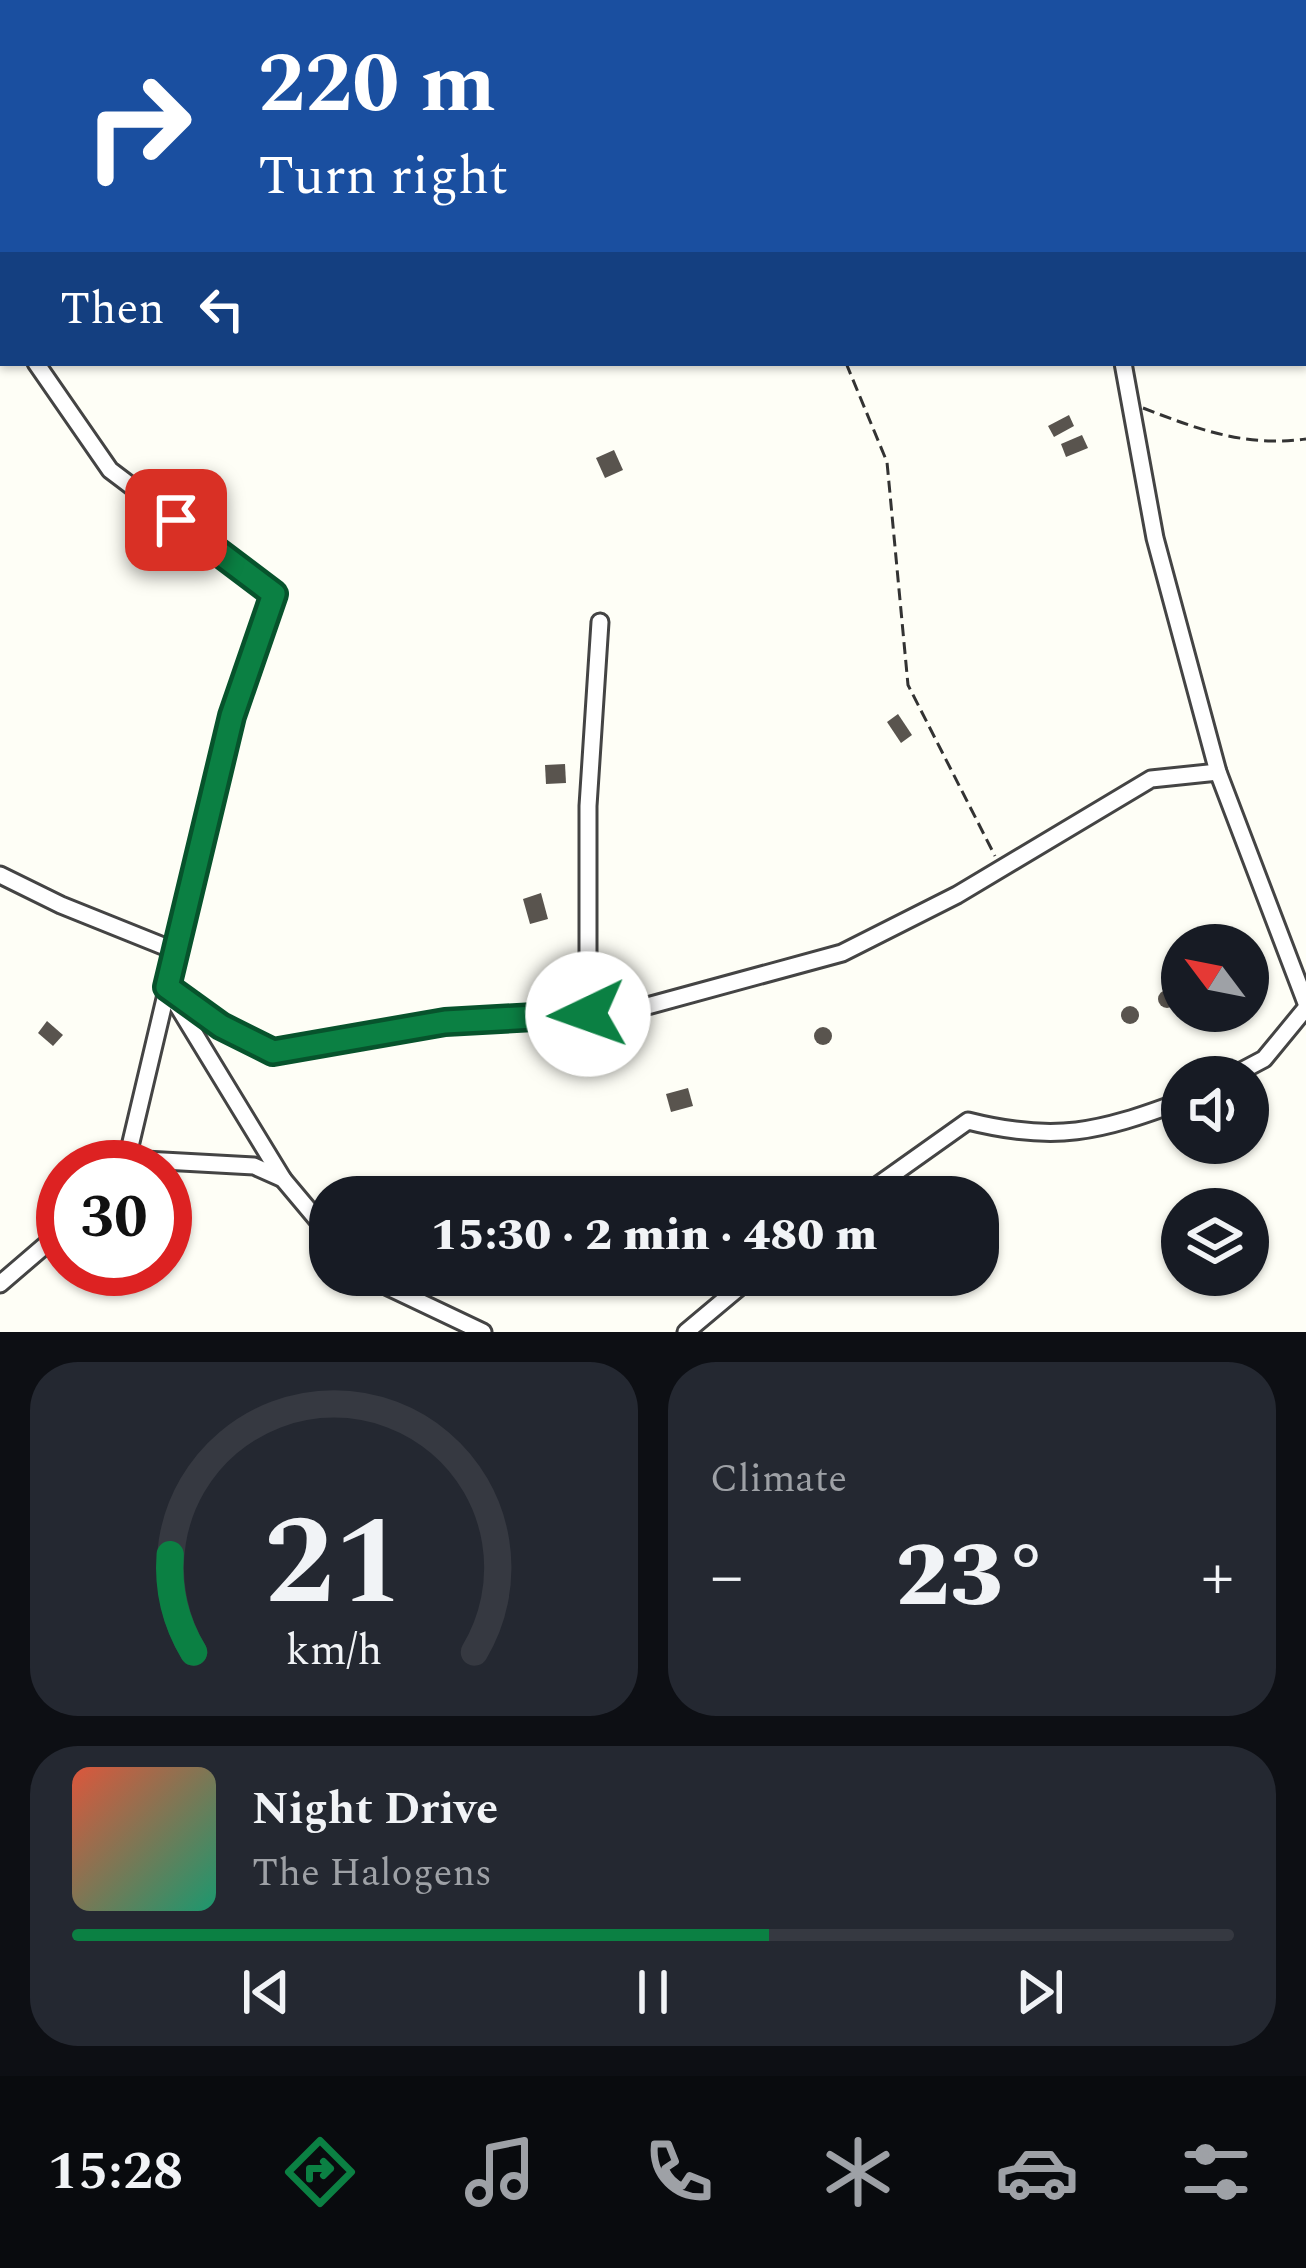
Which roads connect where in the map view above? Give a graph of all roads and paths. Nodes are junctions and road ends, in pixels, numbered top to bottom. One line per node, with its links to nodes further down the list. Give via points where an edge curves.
1 (37, 366): 10 (street, via 110,470 274,594 232,716)
2 (847, 366): 8 (path, via 887,462 908,685)
3 (1125, 366): 4 (street)
4 (1131, 403): 5 (path, via 1204,432 1269,444); 7 (street, via 1155,538)
5 (1306, 439)
6 (600, 622): 13 (street, via 588,806)
7 (1218, 772): 8 (street, via 1150,779); 12 (street)
8 (1001, 868): 13 (street, via 842,953 618,1014)
9 (0, 875): 10 (street)
10 (178, 952): 11 (street)
11 (167, 987): 13 (street, via 273,1052 445,1022); 16 (street); 19 (street)
12 (1306, 1006): 14 (street)
13 (588, 1014)
14 (1266, 1056)
15 (1161, 1109): 18 (street, via 1068,1134 968,1120)
16 (130, 1140)
17 (192, 1165): 19 (street, via 254,1166)
18 (890, 1176)
19 (283, 1179): 20 (street)
20 (309, 1210)
21 (36, 1253): 22 (street)
22 (0, 1284)
23 (407, 1296): 25 (street)
24 (729, 1296): 26 (street)
25 (483, 1332)
26 (686, 1332)

